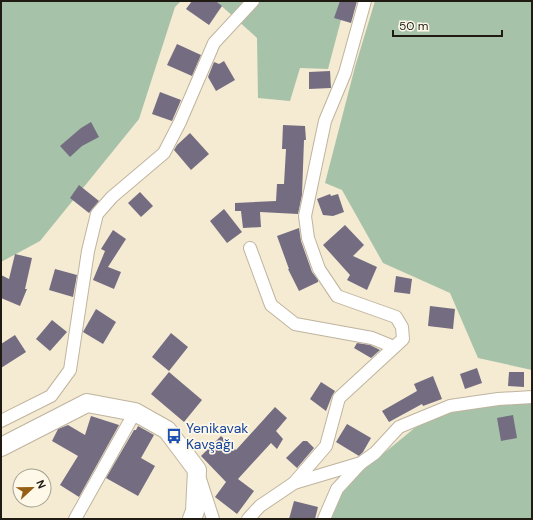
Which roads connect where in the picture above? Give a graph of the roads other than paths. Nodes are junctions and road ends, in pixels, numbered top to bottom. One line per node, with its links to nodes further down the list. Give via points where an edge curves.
1 (253, 1): 7 (street, via 214,43 164,153 112,197 97,214 88,251 70,370 51,396)
2 (365, 1): 4 (street, via 345,73 325,121 305,216 308,238 319,269 337,296 396,317 402,327 403,339)
3 (250, 248): 4 (street, via 270,305 295,324 372,338)
4 (394, 347): 11 (street, via 339,398 326,446)
5 (532, 397): 9 (street, via 450,406 399,427 375,453)
6 (135, 412): 8 (street, via 87,403); 10 (street, via 167,430); 12 (street)
7 (1, 421)
8 (1, 447)
9 (361, 463): 11 (street); 16 (street, via 337,490)
10 (197, 470): 13 (street, via 195,511); 14 (street)
11 (294, 483): 15 (street, via 260,506)
12 (76, 519)
13 (192, 519)
14 (213, 519)
15 (248, 519)
16 (324, 519)

